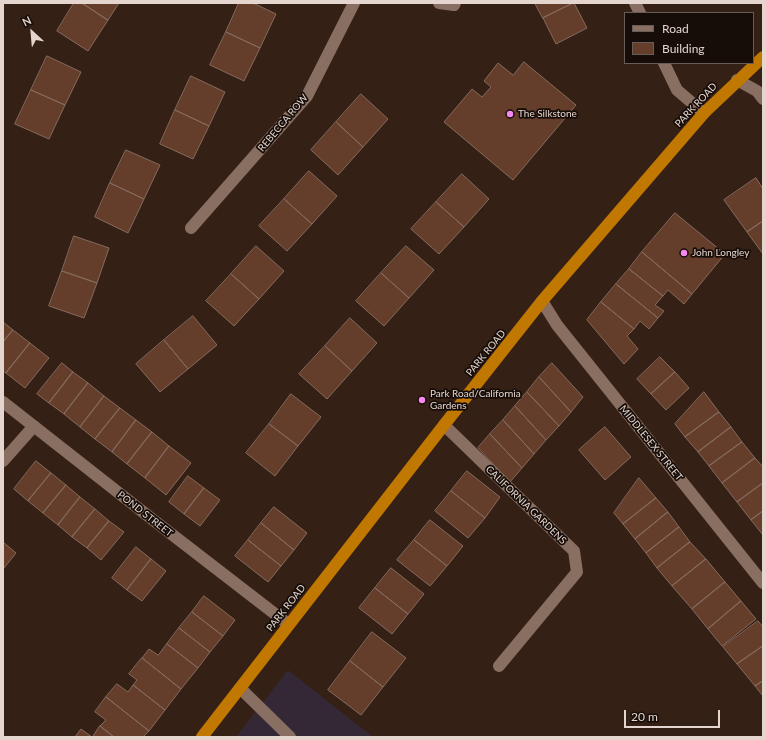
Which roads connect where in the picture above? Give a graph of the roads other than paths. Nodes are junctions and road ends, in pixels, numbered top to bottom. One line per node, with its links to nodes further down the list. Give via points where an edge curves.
1 (354, 3): 11 (street, REBECCA ROW, via 307,96)
2 (439, 3): 3 (street)
3 (455, 3)
4 (635, 3): 5 (street)
5 (640, 12)
6 (763, 57): 8 (highway, PARK ROAD)
7 (664, 64): 10 (street, via 677,90)
8 (737, 80): 9 (street, via 757,91); 10 (highway, PARK ROAD)
9 (763, 99)
10 (704, 113): 12 (highway, PARK ROAD)
11 (191, 228)
12 (542, 301): 14 (highway, PARK ROAD); 17 (street, MIDDLESEX STREET, via 557,325)
13 (3, 402): 15 (street, POND STREET)
14 (444, 424): 18 (highway, PARK ROAD); 19 (street, CALIFORNIA GARDENS, via 574,551 578,572)
15 (34, 426): 16 (street); 18 (street, POND STREET)
16 (3, 461)
17 (763, 583)
18 (288, 624): 20 (highway, PARK ROAD)
19 (499, 666)
20 (240, 688): 21 (highway, PARK ROAD); 22 (street)
21 (202, 737)
22 (290, 737)

